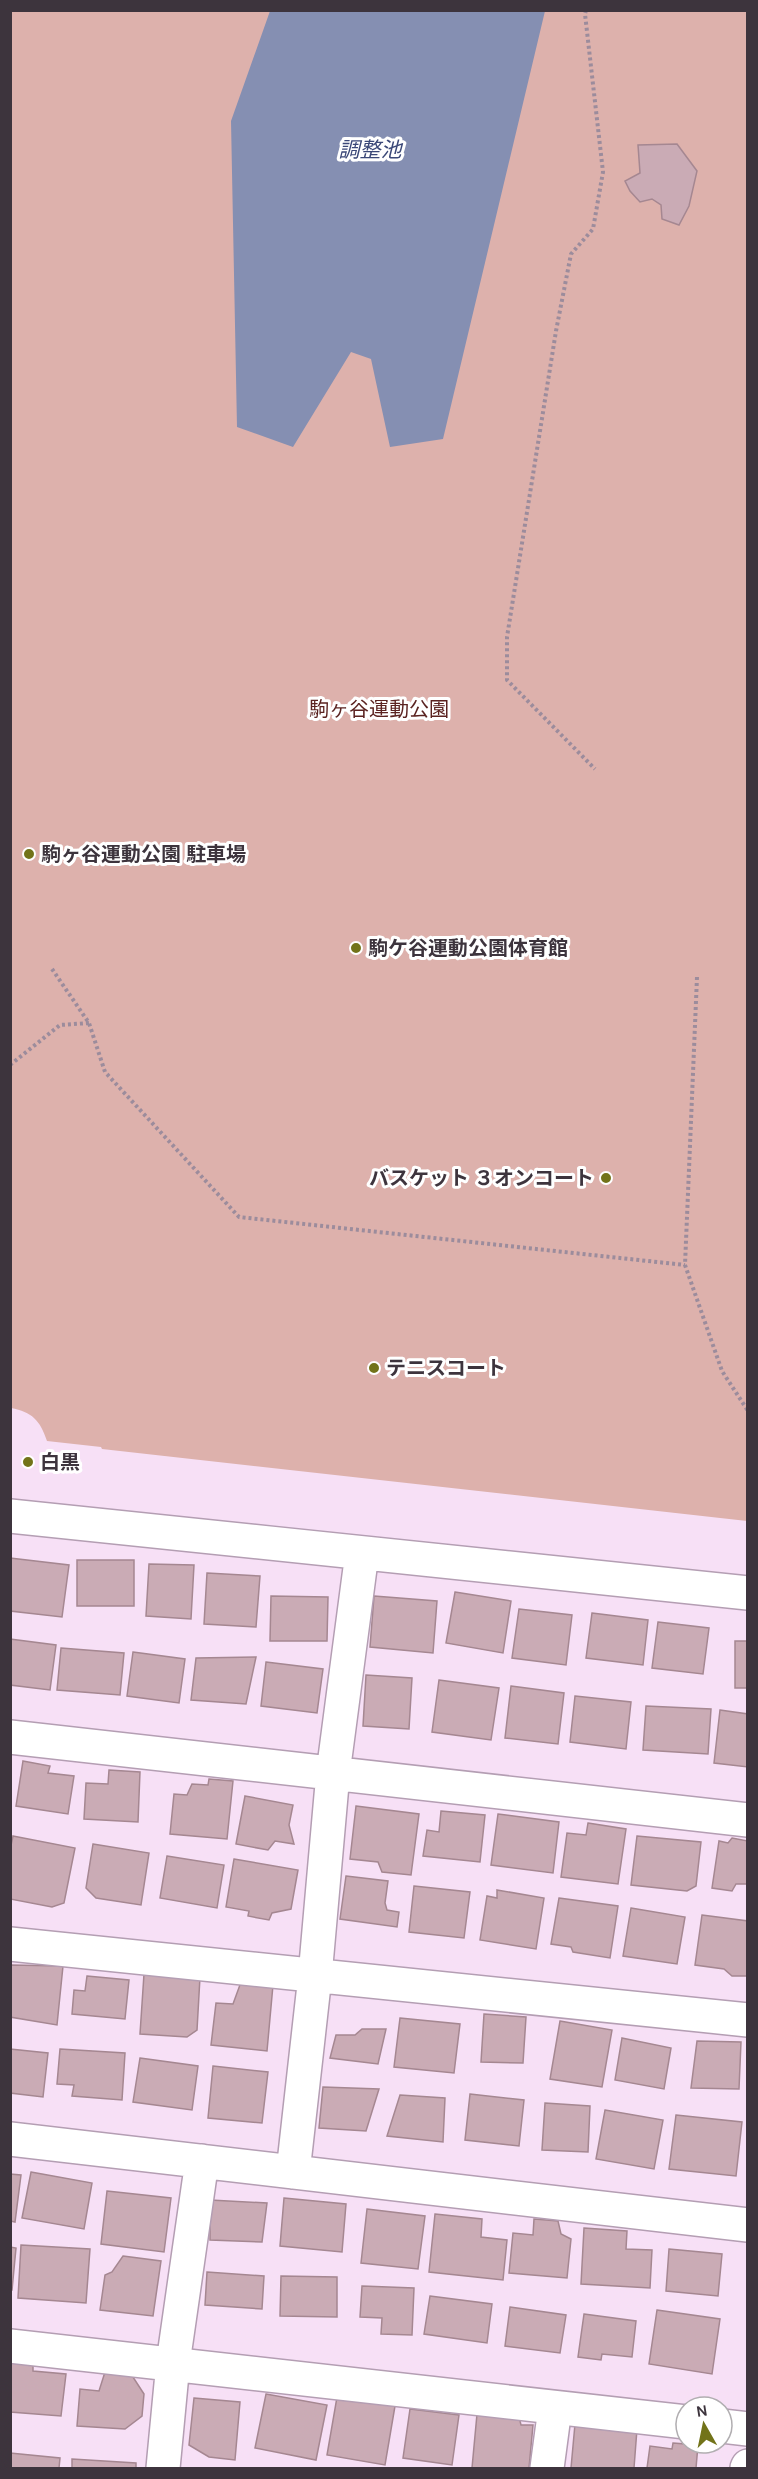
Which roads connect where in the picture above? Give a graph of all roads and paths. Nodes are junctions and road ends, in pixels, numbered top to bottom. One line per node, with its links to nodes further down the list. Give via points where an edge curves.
1 (586, 10): 2 (path, via 603,172 592,229 572,254 556,331 507,638 507,680)
2 (595, 768)
3 (52, 969): 5 (path)
4 (697, 977): 7 (path)
5 (89, 1023): 6 (path, via 60,1025); 7 (path, via 105,1072 240,1217)
6 (10, 1065)
7 (685, 1265): 8 (path, via 722,1371)
8 (747, 1411)
9 (10, 1516): 10 (street)
10 (362, 1553): 11 (street); 13 (street)
11 (747, 1593)
12 (10, 1737): 13 (street)
13 (333, 1773): 14 (street); 16 (street)
14 (747, 1820)
15 (10, 1944): 16 (street)
16 (315, 1976): 17 (street); 20 (street)
17 (747, 2020)
18 (10, 2139): 19 (street)
19 (202, 2161): 20 (street); 23 (street)
20 (293, 2172): 21 (street)
21 (747, 2225)
22 (10, 2346): 23 (street)
23 (173, 2363): 24 (street); 26 (street)
24 (555, 2408): 25 (street); 27 (street)
25 (674, 2421)
26 (163, 2469)
27 (547, 2469)

